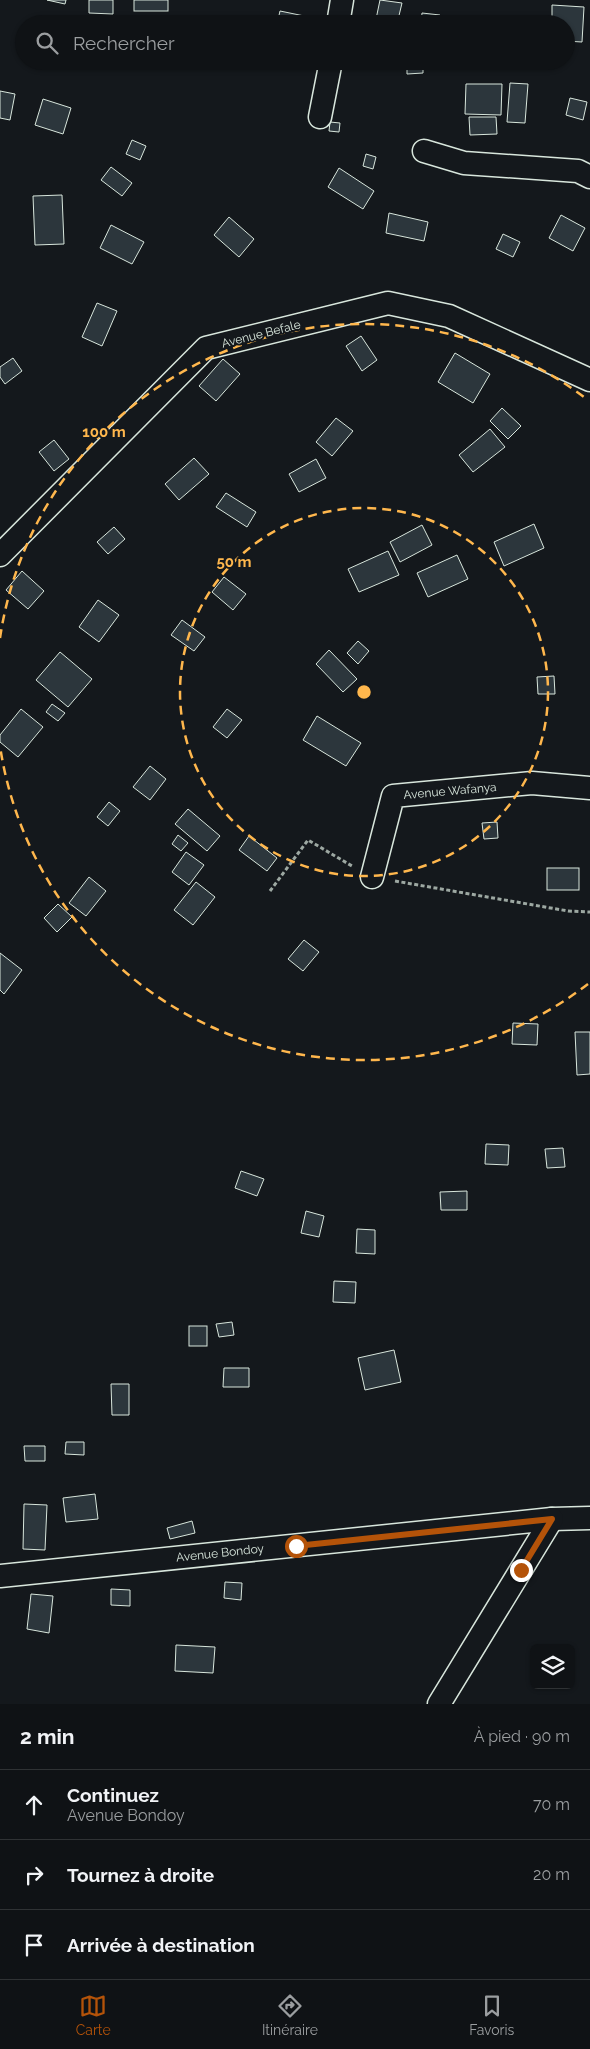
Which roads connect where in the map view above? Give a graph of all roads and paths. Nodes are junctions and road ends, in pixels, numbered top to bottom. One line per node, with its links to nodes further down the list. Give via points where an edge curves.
1 (342, 0): 2 (street)
2 (340, 15)
3 (329, 70): 4 (street)
4 (320, 117)
5 (424, 151): 6 (street, via 464,163 578,171)
6 (590, 177)
7 (590, 380): 8 (street, Avenue Befale, via 449,316 388,303 206,348)
8 (0, 555)
9 (590, 788): 10 (street, Avenue Wafanya, via 532,783 394,796)
10 (372, 877): 11 (path, via 308,840); 12 (path, via 568,911)
11 (270, 891)
12 (590, 912)
13 (590, 1518): 14 (street, Avenue Bondoy)
14 (552, 1519): 15 (street, Avenue Bondoy); 16 (street)
15 (0, 1576)
16 (439, 1704)

